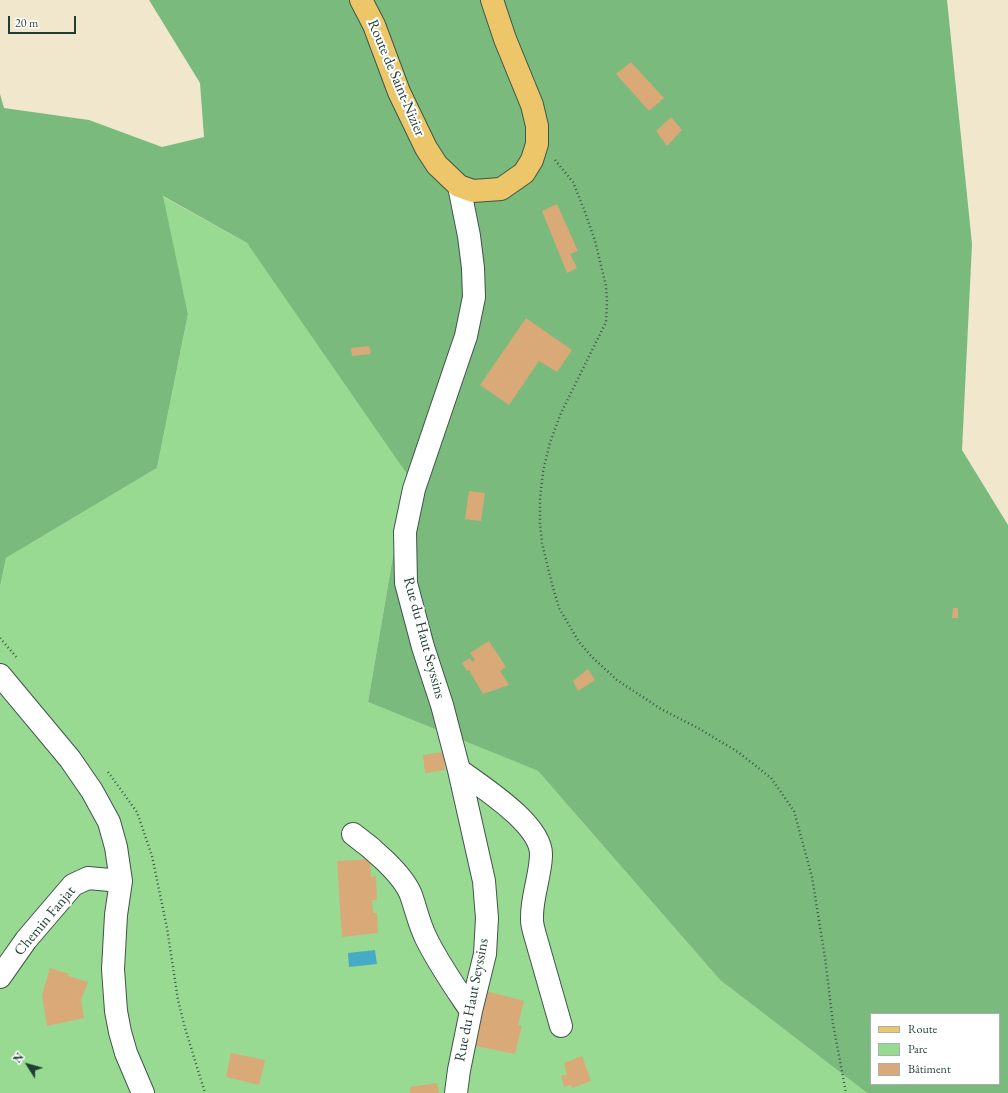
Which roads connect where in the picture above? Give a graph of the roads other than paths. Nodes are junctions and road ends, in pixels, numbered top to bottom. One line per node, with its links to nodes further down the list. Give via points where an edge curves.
1 (361, 0): 3 (main road, Route de Saint-Nizier, via 374,25 399,92 426,148 437,165)
2 (492, 0): 3 (main road, Route de Saint-Nizier, via 505,40 532,104 537,126 537,144 524,173 501,189 472,191)
3 (460, 186): 5 (street, Rue du Haut Seyssins, via 469,236 474,297 466,336 414,489 405,532 406,583)
4 (0, 675): 7 (street, via 70,759 92,791 109,822)
5 (459, 770): 9 (street, Rue du Haut Seyssins, via 484,881 487,918 485,954); 10 (street, via 512,811 530,828 539,843 541,855 532,920)
6 (353, 834): 9 (street, via 370,846 399,876 411,893 426,938)
7 (121, 880): 8 (street, Chemin Fanjat, via 88,878 73,885 26,940); 11 (street, via 113,969 116,1011 126,1053)
8 (0, 976)
9 (471, 1010): 12 (street, Rue du Haut Seyssins)
10 (561, 1026)
11 (143, 1093)
12 (456, 1093)

